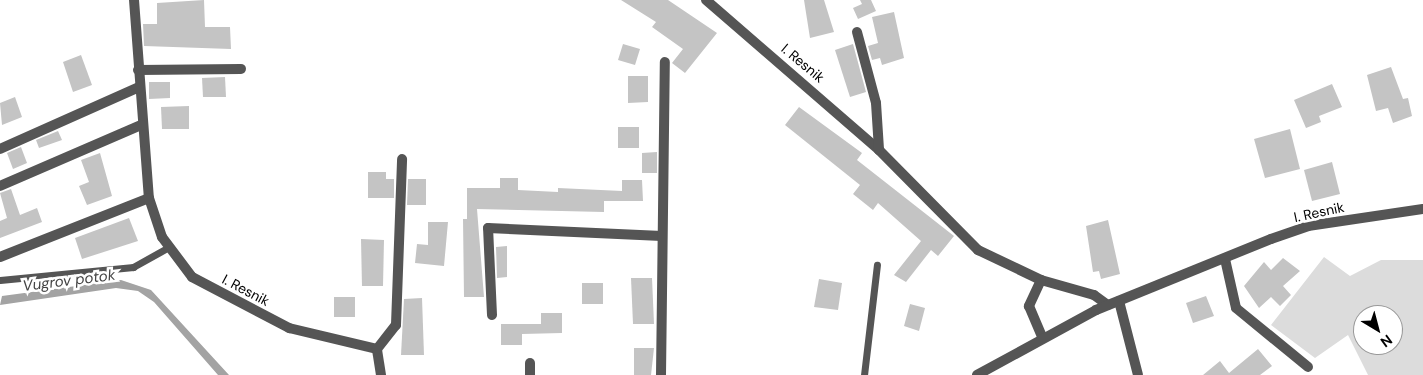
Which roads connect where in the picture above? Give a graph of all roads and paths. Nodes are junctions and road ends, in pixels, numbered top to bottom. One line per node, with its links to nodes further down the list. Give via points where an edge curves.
1 (134, 0): 6 (street, I. Resnik)
2 (706, 0): 10 (street, I. Resnik)
3 (857, 32): 10 (street, via 876,103)
4 (665, 62): 15 (street)
5 (241, 69): 6 (street)
6 (138, 70): 7 (street, I. Resnik)
7 (139, 87): 8 (street, I. Resnik); 9 (street)
8 (141, 125): 12 (street); 13 (street, I. Resnik)
9 (0, 149)
10 (880, 150): 21 (street, I. Resnik, via 978,250)
11 (402, 159): 26 (street, via 396,324)
12 (0, 186)
13 (149, 198): 16 (street, I. Resnik, via 156,227); 17 (street)
14 (1423, 209): 18 (street, I. Resnik, via 1308,226)
15 (662, 236): 24 (street, via 488,228); 31 (street)
16 (169, 246): 20 (lane, via 133,267); 26 (street, I. Resnik, via 192,277 289,328)
17 (0, 257)
18 (1225, 259): 22 (street, I. Resnik); 28 (street, via 1236,308)
19 (877, 265): 32 (lane)
20 (0, 279)
21 (1040, 280): 23 (street, I. Resnik, via 1094,295); 25 (street, via 1029,306)
22 (1119, 301): 23 (street, I. Resnik); 34 (street)
23 (1108, 305): 25 (street, I. Resnik)
24 (492, 315)
25 (1042, 337): 33 (street, I. Resnik)
26 (377, 349): 29 (street)
27 (530, 363): 30 (street)
28 (1308, 367)
29 (381, 375)
30 (530, 375)
31 (661, 375)
32 (864, 375)
33 (977, 375)
34 (1138, 375)

